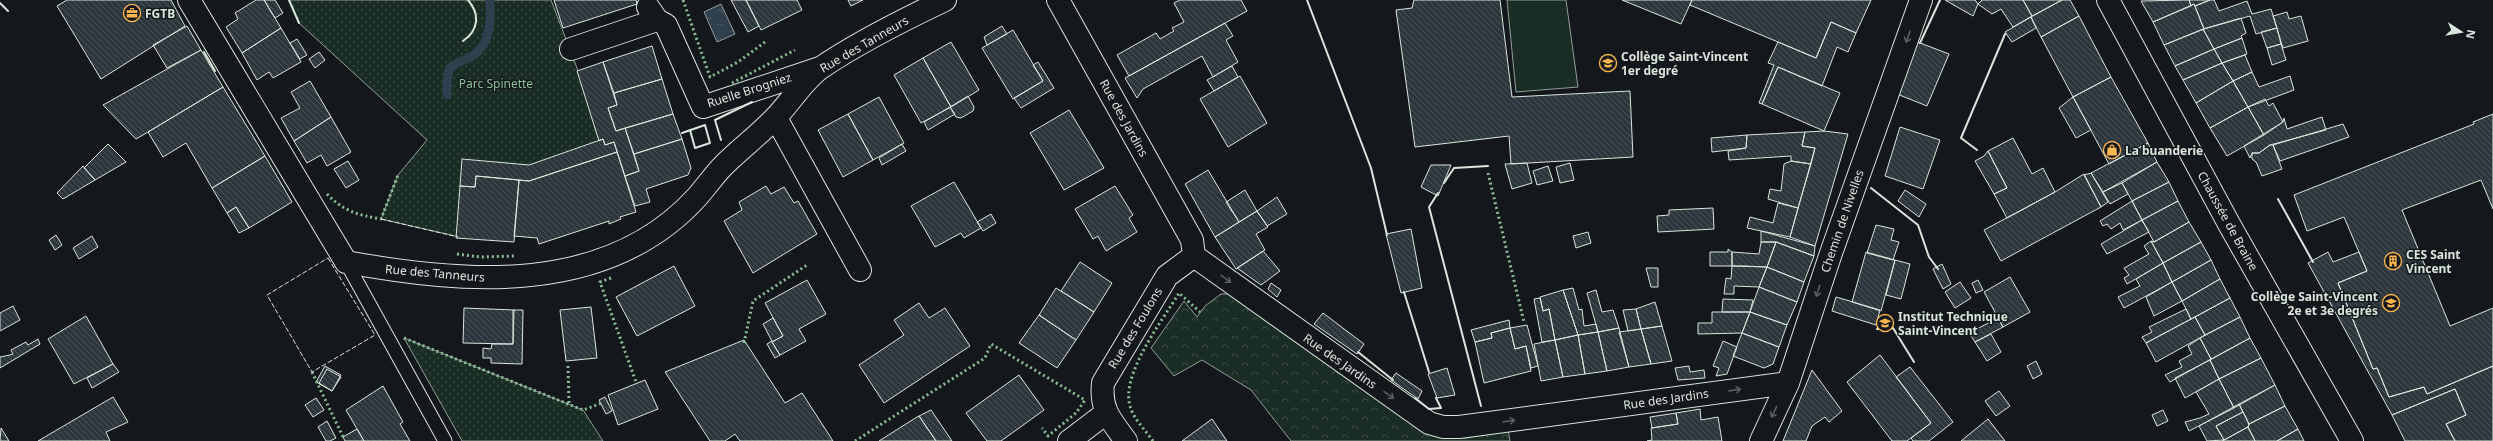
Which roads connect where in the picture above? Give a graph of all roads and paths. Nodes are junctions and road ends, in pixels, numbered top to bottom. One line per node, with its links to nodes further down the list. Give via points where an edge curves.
1 (189, 0): 11 (street)
2 (945, 0): 8 (street, Rue des Tanneurs)
3 (1058, 0): 10 (street, Rue des Jardins, via 1192,240)
4 (1921, 0): 13 (street, Chemin de Nivelles, one-way to 13)
5 (2108, 0): 19 (street, Chaussée de Braine, via 2229,224)
6 (650, 9): 7 (street); 8 (street, Ruelle Brogniez, via 666,25 703,107)
7 (570, 49)
8 (821, 68): 9 (street, Rue des Tanneurs)
9 (776, 118): 11 (street, Rue des Tanneurs, via 724,166 668,224 623,252 589,265 560,272 505,278 398,272); 12 (street)
10 (1194, 256): 13 (street, Rue des Jardins, one-way to 13, via 1429,423 1443,427 1467,426); 14 (street, Rue des Foulons, via 1167,276 1103,383 1101,399)
11 (346, 262): 15 (lane)
12 (860, 270)
13 (1788, 383): 18 (street, Chemin de Nivelles, one-way to 18)
14 (1106, 413): 16 (street); 17 (street, Rue des Foulons)
15 (445, 441)
16 (1069, 441)
17 (1126, 441)
18 (1761, 441)
19 (2352, 441)

